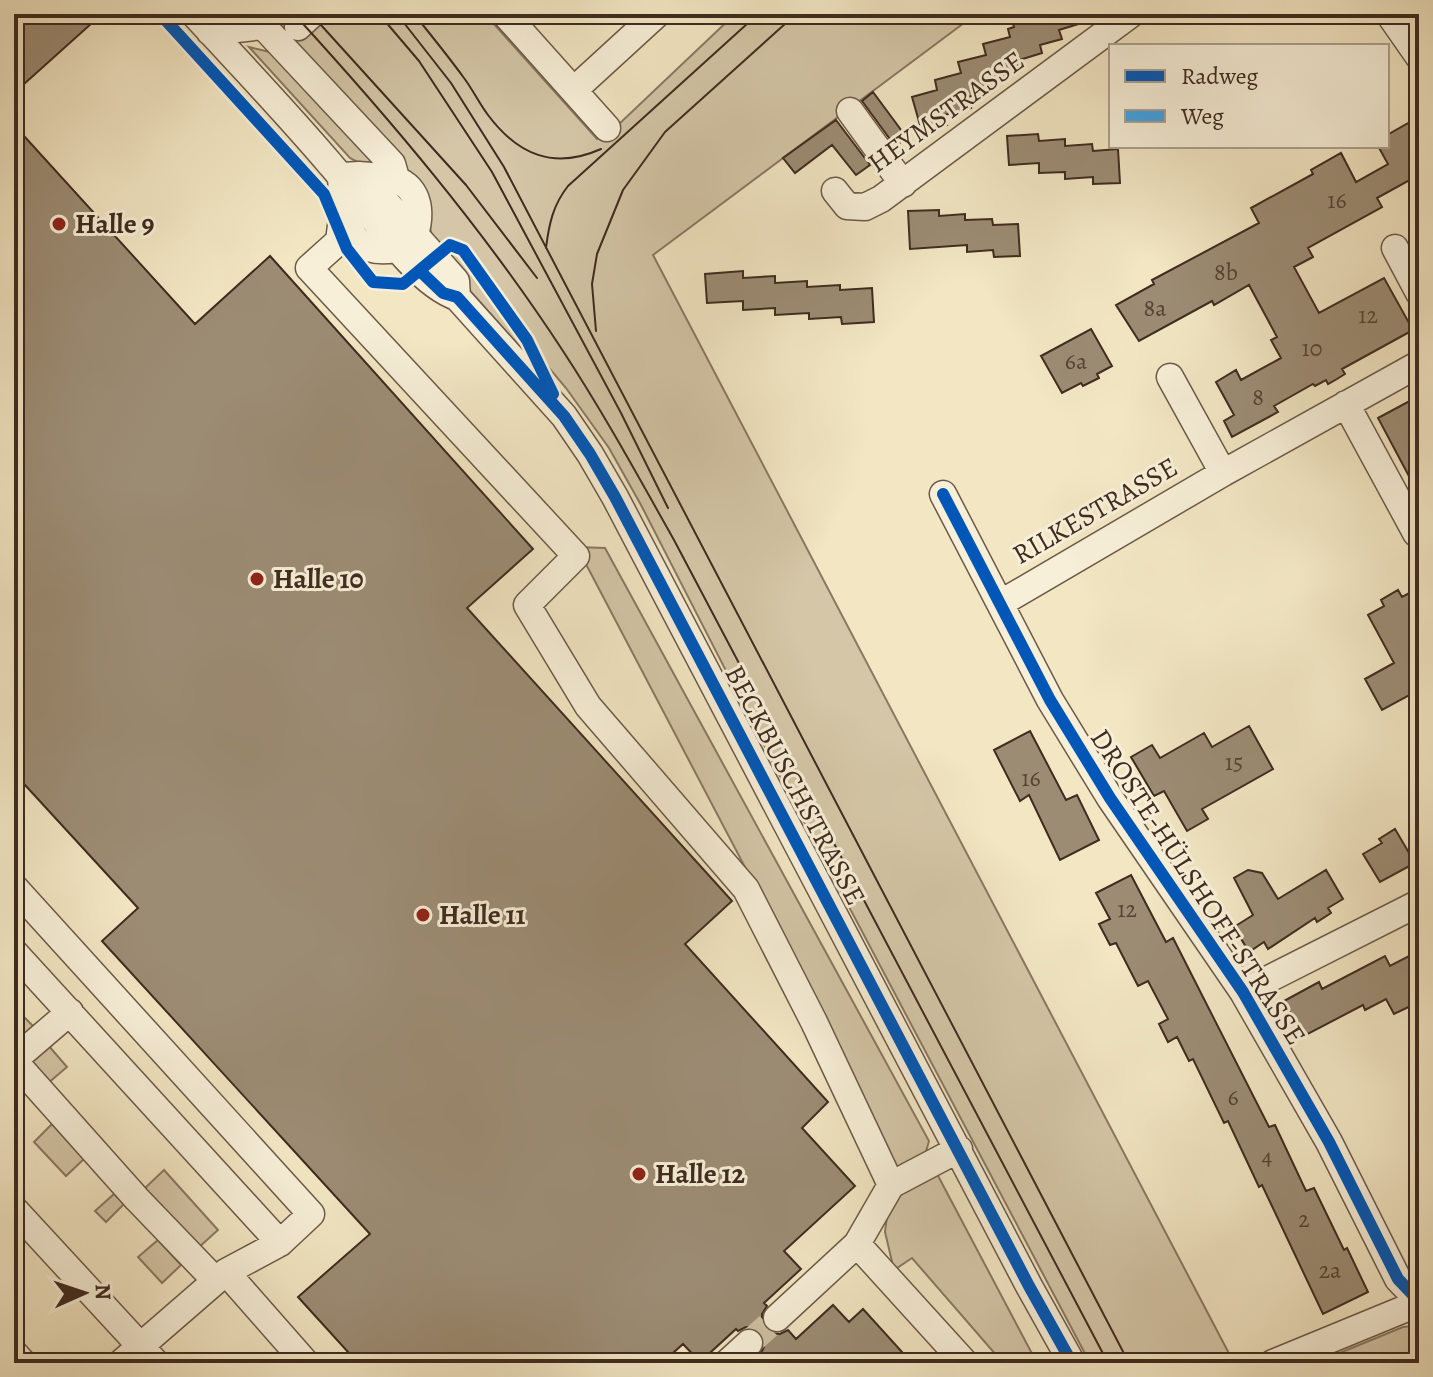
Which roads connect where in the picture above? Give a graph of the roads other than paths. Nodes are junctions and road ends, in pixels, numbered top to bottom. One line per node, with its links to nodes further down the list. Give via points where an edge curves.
1 (505, 14): 8 (street)
2 (657, 14): 8 (street)
3 (1131, 14): 13 (street, HEYMSTRASSE)
4 (1389, 14): 7 (street)
5 (259, 20): 6 (street); 12 (street, via 392,164)
6 (202, 23): 11 (street)
7 (1419, 57)
8 (574, 90): 10 (street)
9 (850, 111): 13 (street)
10 (607, 128)
11 (341, 176): 12 (street); 15 (street); 16 (street, BECKBUSCHSTRASSE, via 378,193)
12 (397, 181): 16 (street, via 413,193 419,217)
13 (903, 184): 14 (street, HEYMSTRASSE, via 865,207 847,206)
14 (835, 191)
15 (343, 210): 16 (street, via 358,242 377,251); 33 (street, via 339,241 309,268 576,556 527,605 588,706 746,889)
16 (406, 242): 32 (street, BECKBUSCHSTRASSE, via 456,281 457,297 564,416 597,464)
17 (1395, 248): 18 (street)
18 (1419, 293)
19 (1419, 364): 21 (street, RILKESTRASSE)
20 (1170, 377): 22 (street, RILKESTRASSE)
21 (1346, 404): 22 (street, RILKESTRASSE); 24 (street)
22 (1223, 473): 25 (street, RILKESTRASSE)
23 (943, 494): 25 (street, DROSTE-HÜLSHOFF-STRASSE)
24 (1416, 533)
25 (1001, 603): 29 (street, DROSTE-HÜLSHOFF-STRASSE, via 1050,700 1110,798)
26 (14, 887): 35 (street, via 311,1214)
27 (1419, 903): 29 (street)
28 (14, 952): 30 (street)
29 (1243, 992): 38 (street, DROSTE-HÜLSHOFF-STRASSE, via 1329,1142 1398,1279)
30 (70, 1012): 31 (street); 35 (street)
31 (14, 1061): 37 (street, via 137,1199)
32 (959, 1149): 33 (street); 47 (street, BECKBUSCHSTRASSE)
33 (891, 1185): 36 (street)
34 (14, 1209): 42 (street)
35 (280, 1243): 37 (street)
36 (857, 1244): 39 (street); 46 (street)
37 (221, 1276): 42 (street); 44 (street)
38 (1419, 1302): 48 (street)
39 (777, 1318)
40 (749, 1343): 45 (street)
41 (14, 1353): 43 (street)
42 (139, 1357)
43 (23, 1363)
44 (306, 1363)
45 (727, 1363)
46 (965, 1363)
47 (1072, 1363)
48 (1273, 1363)

